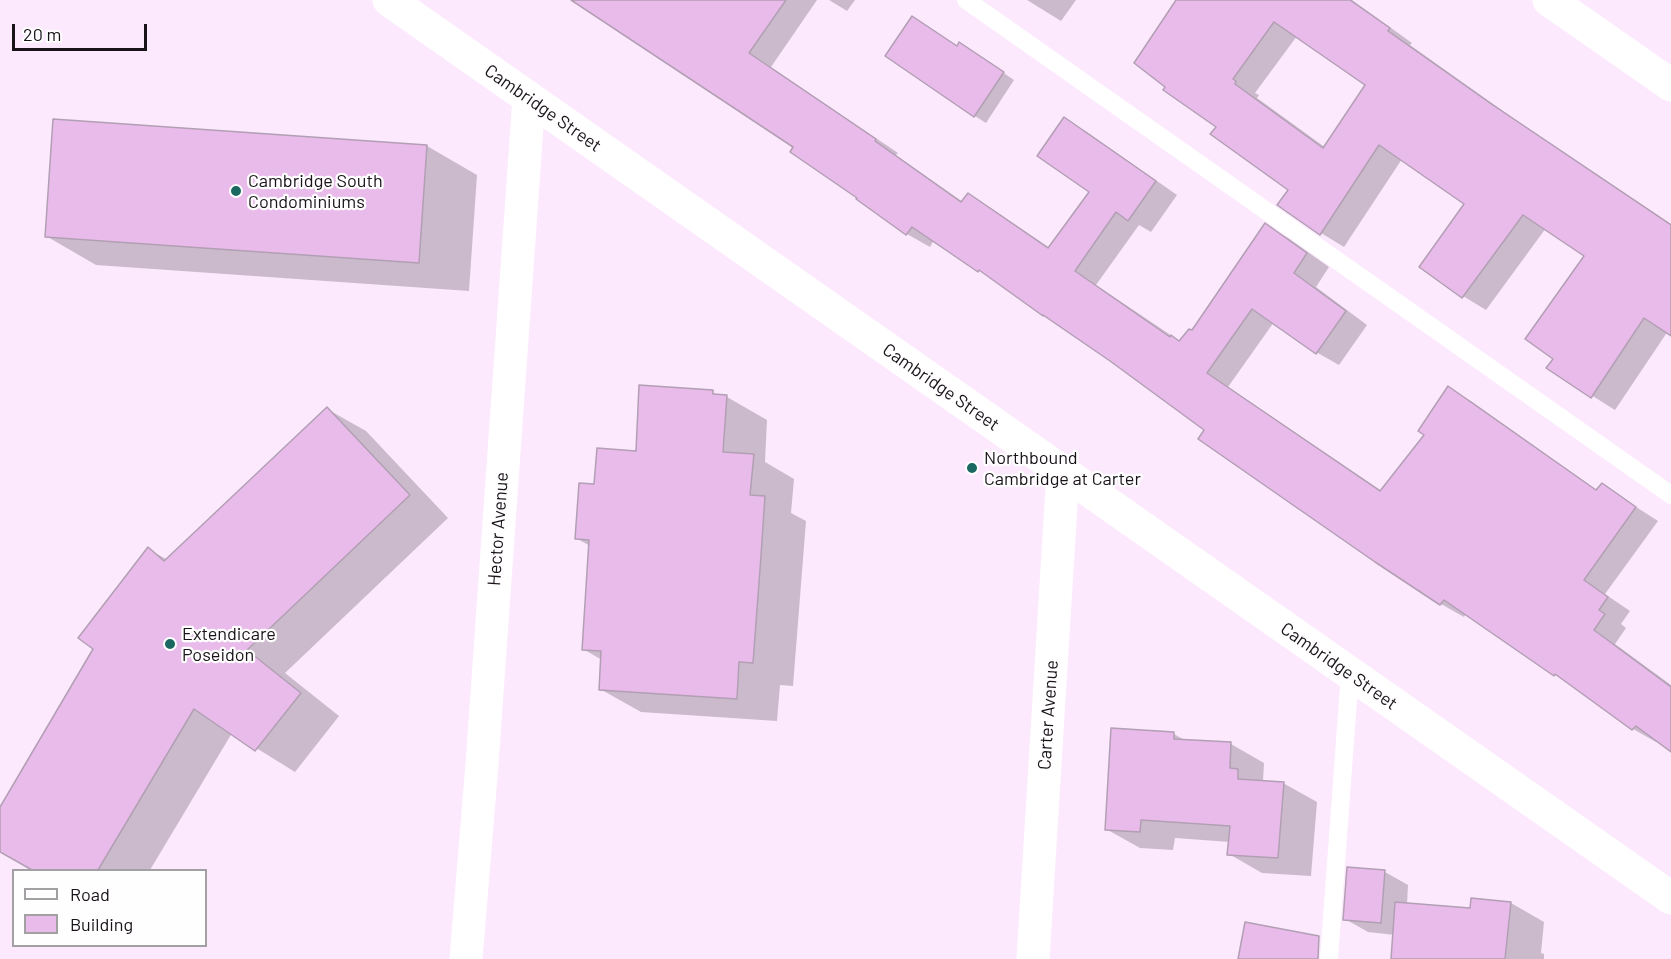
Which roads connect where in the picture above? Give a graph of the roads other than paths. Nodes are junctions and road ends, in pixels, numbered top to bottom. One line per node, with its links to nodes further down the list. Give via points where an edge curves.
1 (389, 0): 5 (street, Cambridge Street)
2 (966, 0): 7 (lane)
3 (1549, 0): 4 (street)
4 (1671, 85)
5 (529, 98): 6 (street, Cambridge Street); 10 (street, Hector Avenue)
6 (1063, 472): 8 (street, Cambridge Street); 11 (street, Carter Avenue)
7 (1671, 495)
8 (1350, 674): 9 (street, Cambridge Street); 12 (lane)
9 (1671, 898)
10 (466, 959)
11 (1033, 959)
12 (1329, 959)

